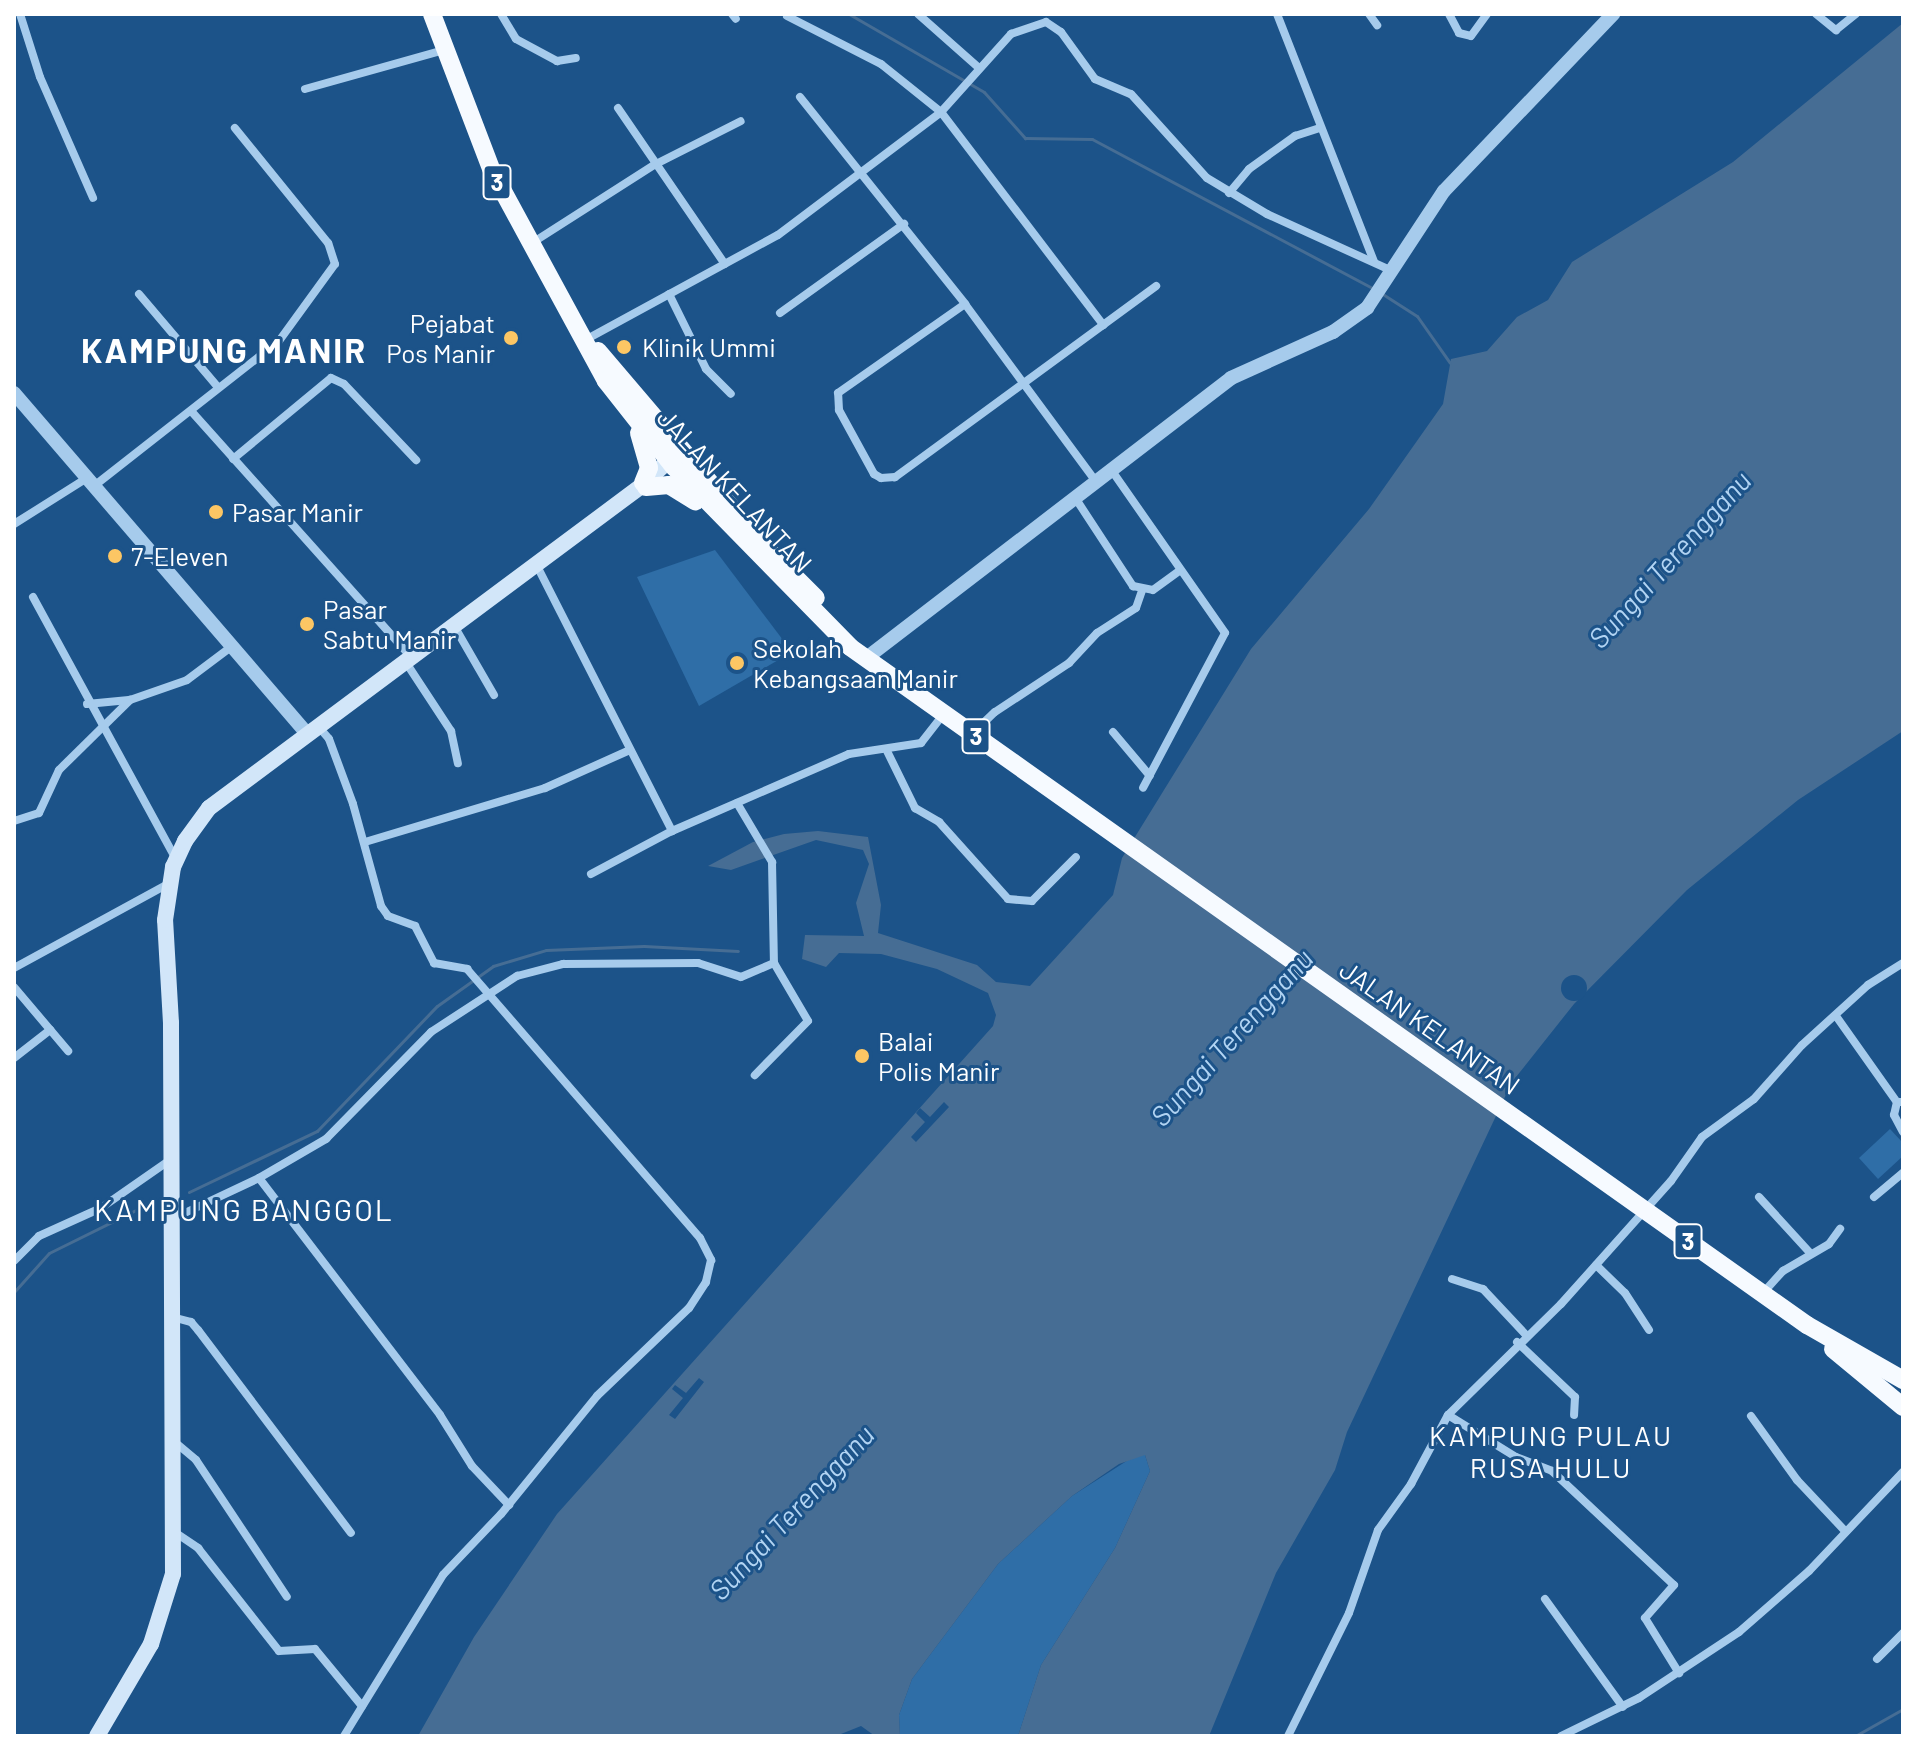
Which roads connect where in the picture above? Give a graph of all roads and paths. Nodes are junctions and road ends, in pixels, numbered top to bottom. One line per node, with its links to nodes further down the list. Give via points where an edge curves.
1 (20, 14): 28 (street, via 40,77)
2 (501, 14): 16 (street, via 516,39 557,61)
3 (918, 14): 17 (street)
4 (1277, 14): 24 (street, via 1309,87)
5 (1369, 14): 14 (street)
6 (1449, 14): 7 (street, via 1459,33 1471,36)
7 (1487, 14)
8 (1816, 14): 9 (street, via 1836,30)
9 (1856, 14)
10 (431, 16): 15 (highway, JALAN KELANTAN / 3)
11 (787, 16): 21 (street, via 881,64)
12 (1035, 20): 17 (street, via 1011,34); 27 (street, via 1061,32 1100,83 1131,94 1191,163)
13 (1603, 20): 33 (street, via 1444,191)
14 (1377, 25)
15 (444, 50): 18 (street); 30 (highway, JALAN KELANTAN / 3, via 492,171)
16 (576, 58)
17 (975, 71): 21 (street)
18 (305, 89)
19 (800, 97): 26 (street)
20 (618, 108): 25 (street)
21 (941, 112): 26 (street); 39 (street)
22 (741, 121): 25 (street)
23 (235, 128): 42 (street, via 328,243 335,264 287,333)
24 (1320, 128): 27 (street, via 1295,136 1249,169); 31 (street)
25 (654, 165): 30 (street); 32 (street)
26 (862, 174): 29 (street); 32 (street, via 778,235)
27 (1229, 193): 31 (street)
28 (93, 198)
29 (904, 224): 37 (street); 38 (street)
30 (529, 245): 40 (highway, JALAN KELANTAN / 3)
31 (1374, 262): 33 (street)
32 (725, 264): 36 (street)
33 (1388, 273): 50 (street, via 1367,308 1333,332 1231,378)
34 (1156, 286): 39 (street)
35 (139, 294): 42 (street)
36 (669, 294): 40 (street); 44 (street, via 706,369)
37 (965, 304): 41 (street); 41 (street, via 838,393 839,410 874,474 895,477)
38 (780, 313)
39 (1103, 325): 41 (street)
40 (587, 339): 46 (highway, JALAN KELANTAN / 3, via 606,381); 48 (highway, JALAN KELANTAN / 3)
41 (1024, 385): 51 (street)
42 (218, 387): 45 (street)
43 (14, 393): 52 (street)
44 (731, 394)
45 (192, 412): 47 (street); 52 (street)
46 (631, 416): 48 (highway, JALAN KELANTAN / 3); 53 (highway, via 648,461)
47 (233, 459): 49 (street, via 331,378 344,384); 64 (street)
48 (677, 459): 53 (main road); 56 (highway, JALAN KELANTAN / 3); 63 (highway, JALAN KELANTAN / 3)
49 (416, 460)
50 (1109, 468): 51 (street); 58 (street)
51 (1094, 479): 54 (street)
52 (90, 482): 55 (street); 62 (street)
53 (643, 485): 56 (highway, via 678,488); 57 (main road)
54 (1074, 496): 59 (street, via 1126,578); 63 (street)
55 (14, 524)
56 (751, 550): 63 (highway, JALAN KELANTAN / 3, via 850,647)
57 (536, 563): 61 (main road); 73 (street)
58 (1181, 570): 59 (street, via 1153,590); 76 (street, via 1225,639 1172,727)
59 (1142, 591): 72 (street, via 1136,608 1097,633 1069,663 995,712)
60 (33, 597): 67 (street)
61 (453, 624): 64 (main road); 65 (street)
62 (231, 647): 66 (street, via 187,680); 70 (street)
63 (869, 656): 68 (highway, JALAN KELANTAN / 3)
64 (407, 659): 70 (main road); 75 (street, via 451,731)
65 (494, 695)
66 (130, 700): 67 (street); 69 (street)
67 (87, 704): 69 (street)
68 (944, 714): 72 (highway, JALAN KELANTAN / 3); 74 (street, via 921,743)
69 (100, 729): 79 (street, via 54,777 39,813); 83 (street)
70 (312, 729): 81 (street, via 329,739); 83 (main road, via 209,808)
71 (1113, 732): 76 (street)
72 (973, 734): 103 (highway, JALAN KELANTAN / 3)
73 (630, 750): 80 (street); 81 (street, via 545,788)
74 (887, 751): 78 (street, via 849,754); 82 (street, via 915,808 939,822 1008,899 1032,901)
75 (458, 763)
76 (1150, 776): 77 (street)
77 (1143, 788)
78 (737, 803): 80 (street); 86 (street, via 772,862)
79 (14, 821)
80 (672, 831): 84 (street)
81 (365, 842): 90 (street, via 388,916 415,926 434,963 467,969)
82 (1076, 857)
83 (176, 860): 85 (main road)
84 (591, 874)
85 (170, 883): 88 (street); 98 (main road, via 165,920)
86 (774, 963): 90 (street, via 741,977 698,963 563,964 517,976); 95 (street, via 808,1021)
87 (1903, 963): 91 (street, via 1868,985)
88 (14, 968)
89 (14, 987): 92 (street)
90 (486, 992): 100 (street, via 431,1032 326,1139); 124 (street, via 700,1238 711,1260 706,1282 689,1308 597,1396)
91 (1836, 1016): 96 (street); 103 (street, via 1754,1099 1702,1137)
92 (50, 1030): 93 (street); 94 (street)
93 (68, 1051)
94 (14, 1058)
95 (755, 1075)
96 (1900, 1102): 97 (street, via 1894,1115)
97 (1903, 1132)
98 (170, 1160): 104 (main road); 107 (street, via 101,1208 39,1236)
99 (1903, 1173): 102 (street)
100 (259, 1178): 104 (street); 124 (street, via 440,1415 472,1466)
101 (1759, 1197): 106 (street)
102 (1874, 1197)
103 (1645, 1211): 108 (street); 110 (highway, JALAN KELANTAN / 3)
104 (170, 1220): 111 (main road)
105 (1840, 1229): 106 (street, via 1829,1244)
106 (1811, 1254): 110 (street, via 1783,1271)
107 (14, 1261)
108 (1596, 1265): 113 (street, via 1625,1293); 114 (street)
109 (1452, 1279): 114 (street, via 1483,1289)
110 (1763, 1294): 112 (highway, JALAN KELANTAN / 3)
111 (172, 1317): 122 (main road); 127 (street, via 191,1322 198,1330)
112 (1807, 1325): 116 (highway, JALAN KELANTAN / 3); 118 (highway, JALAN KELANTAN / 3)
113 (1649, 1330)
114 (1526, 1335): 115 (street)
115 (1517, 1342): 119 (street); 120 (street, via 1575,1397)
116 (1900, 1378): 117 (highway, via 1884,1381)
117 (1903, 1399)
118 (1903, 1407)
119 (1448, 1415): 132 (street, via 1516,1457 1552,1471 1674,1585 1645,1622); 137 (street, via 1411,1484 1378,1530 1349,1613)
120 (1574, 1415)
121 (1751, 1416): 125 (street, via 1797,1480)
122 (176, 1443): 126 (main road); 128 (street, via 196,1460)
123 (1903, 1472): 125 (street)
124 (509, 1505): 133 (street, via 432,1589)
125 (1846, 1532): 132 (street, via 1739,1632)
126 (176, 1533): 133 (street, via 198,1548 279,1651 315,1649); 135 (main road, via 173,1574 160,1623)
127 (351, 1533)
128 (287, 1597)
129 (1545, 1599): 134 (street)
130 (1903, 1633): 131 (street)
131 (1877, 1659)
132 (1679, 1673): 134 (street)
133 (362, 1706): 136 (street)
134 (1623, 1707): 138 (street)
135 (97, 1736)
136 (344, 1736)
137 (1288, 1736)
138 (1561, 1736)

